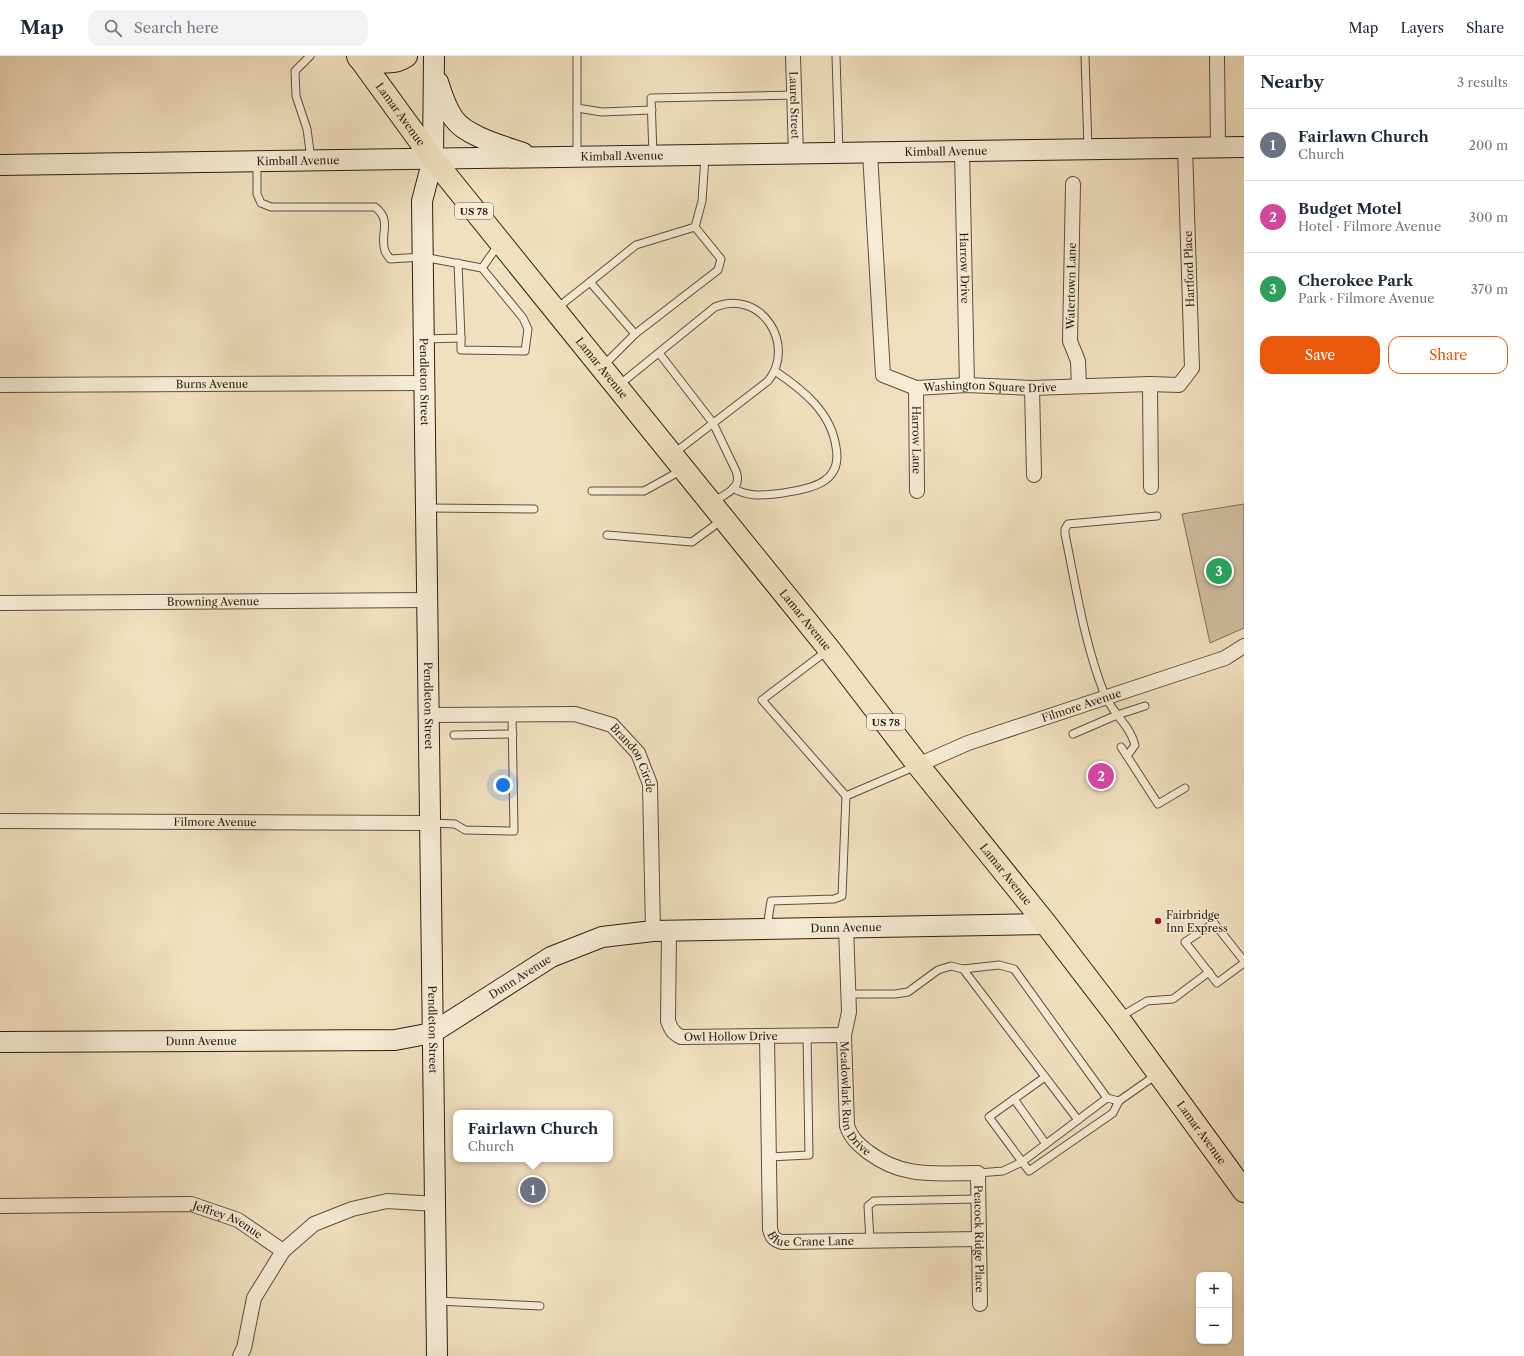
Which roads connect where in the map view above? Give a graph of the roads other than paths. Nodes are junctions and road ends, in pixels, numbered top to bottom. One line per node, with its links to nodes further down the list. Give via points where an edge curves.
1 (310, 56): 26 (lane, via 295,71 296,96 307,129)
2 (406, 56): 8 (main road, via 400,60 387,62)
3 (577, 56): 11 (lane)
4 (793, 56): 10 (street, Laurel Street)
5 (836, 56): 18 (lane)
6 (1085, 56): 16 (lane)
7 (1217, 56): 13 (street)
8 (358, 57): 25 (main road, Lamar Avenue / US 78)
9 (434, 62): 23 (main road, via 446,105 454,120 466,130 497,144); 25 (main road, Pendleton Street)
10 (795, 95): 12 (lane, via 652,98); 20 (street, Laurel Street)
11 (577, 108): 12 (lane, via 602,112); 24 (lane)
12 (652, 110): 22 (lane)
13 (1218, 147): 14 (main road, Kimball Avenue); 15 (main road, Kimball Avenue)
14 (1244, 147)
15 (1185, 148): 16 (main road, Kimball Avenue); 47 (street, Hartford Place, via 1192,368)
16 (1088, 149): 17 (main road, Kimball Avenue)
17 (962, 151): 19 (main road, Kimball Avenue); 46 (street, Harrow Drive)
18 (839, 153): 19 (main road, Kimball Avenue); 20 (main road, Kimball Avenue)
19 (870, 153): 50 (street, Washington Square Drive, via 883,375)
20 (796, 154): 21 (main road, Kimball Avenue)
21 (706, 155): 22 (main road, Kimball Avenue); 30 (lane, via 702,201)
22 (653, 156): 24 (main road, Kimball Avenue)
23 (536, 157): 24 (main road, Kimball Avenue); 25 (main road, Kimball Avenue)
24 (577, 157)
25 (433, 159): 26 (main road, Kimball Avenue); 31 (main road, Lamar Avenue / US 78); 32 (main road, Pendleton Street, via 422,201)
26 (311, 161): 27 (main road, Kimball Avenue)
27 (257, 162): 28 (main road, Kimball Avenue); 32 (lane, via 257,194 261,203 271,207 374,207 382,212 385,251 390,259)
28 (0, 165)
29 (1073, 184): 48 (street, Watertown Lane, via 1070,341 1078,361)
30 (694, 226): 35 (lane, via 636,245); 37 (lane, via 721,259 718,270)
31 (500, 243): 34 (lane); 36 (main road, Lamar Avenue / US 78)
32 (423, 257): 33 (lane); 39 (main road, Pendleton Street)
33 (458, 263): 34 (lane); 38 (lane)
34 (482, 268): 38 (lane, via 528,329 525,351 461,350)
35 (590, 282): 36 (lane); 37 (lane)
36 (555, 310): 41 (main road, Lamar Avenue / US 78)
37 (635, 334): 41 (lane)
38 (461, 338): 39 (lane)
39 (423, 339): 43 (main road, Pendleton Street)
40 (659, 353): 42 (lane, via 715,307 744,304 757,309 764,316 777,339 779,360); 49 (lane); 52 (lane)
41 (601, 368): 49 (main road, Lamar Avenue / US 78)
42 (775, 371): 52 (lane, via 768,381); 56 (lane, via 812,401 826,417 836,443 836,469 825,481 806,489 757,495 743,494)
43 (423, 383): 44 (street, Burns Avenue); 59 (main road, Pendleton Street)
44 (0, 384)
45 (1150, 384): 47 (street, Washington Square Drive); 48 (street, Washington Square Drive); 55 (street)
46 (967, 385): 50 (street, Washington Square Drive); 51 (street, Washington Square Drive)
47 (1179, 385)
48 (1079, 386): 51 (street, Washington Square Drive)
49 (617, 387): 53 (main road, Lamar Avenue / US 78)
50 (916, 388): 58 (street, Harrow Lane)
51 (1032, 388): 54 (street)
52 (712, 423): 53 (lane); 56 (lane, via 738,476 738,482)
53 (678, 462): 57 (lane, via 644,491); 61 (main road, Lamar Avenue / US 78)
54 (1034, 475)
55 (1151, 487)
56 (733, 488): 61 (lane)
57 (592, 491)
58 (917, 492)
59 (425, 508): 60 (lane); 64 (main road, Pendleton Street)
60 (534, 509)
61 (718, 511): 63 (lane, via 692,542); 67 (main road, Lamar Avenue / US 78)
62 (1157, 516): 68 (lane, via 1068,524 1065,529 1092,664)
63 (607, 535)
64 (426, 600): 65 (street, Browning Avenue); 71 (main road, Pendleton Street)
65 (0, 603)
66 (1244, 646): 68 (street, Filmore Avenue, via 1225,658)
67 (830, 649): 78 (main road, Lamar Avenue / US 78); 80 (lane, via 762,700)
68 (1105, 698): 72 (lane); 78 (street, Filmore Avenue, via 968,743)
69 (1145, 706): 72 (lane)
70 (512, 714): 71 (street, Brandon Circle); 73 (lane); 86 (street, Brandon Circle, via 574,714 612,725 638,753 650,784)
71 (428, 715): 82 (main road, Pendleton Street)
72 (1117, 715): 74 (lane, via 1106,723); 77 (lane, via 1133,736 1135,745)
73 (513, 734): 75 (lane); 82 (lane, via 514,831 465,830 455,824)
74 (1072, 734)
75 (454, 736)
76 (1121, 747): 77 (lane)
77 (1127, 756): 79 (lane, via 1158,804)
78 (918, 765): 80 (lane); 83 (main road, Lamar Avenue / US 78)
79 (1185, 788)
80 (846, 796): 85 (lane, via 842,896 834,899 771,901)
81 (0, 821): 82 (street, Filmore Avenue)
82 (430, 823): 92 (main road, Pendleton Street)
83 (1046, 924): 84 (main road, Dunn Avenue); 91 (main road, Lamar Avenue / US 78)
84 (846, 927): 85 (main road, Dunn Avenue); 90 (street, Meadowlark Run Drive)
85 (766, 929): 86 (main road, Dunn Avenue)
86 (661, 931): 92 (main road, Dunn Avenue, via 602,937 551,958); 94 (street, Owl Hollow Drive, via 668,1021 675,1034 681,1037)
87 (1244, 962): 89 (lane, via 1217,983); 89 (lane, via 1214,922 1185,942)
88 (963, 969): 90 (lane, via 950,966 938,970 908,992); 98 (lane); 99 (lane, via 999,965 1014,969)
89 (1208, 972): 91 (lane, via 1173,999 1146,1001)
90 (848, 994): 93 (street, Meadowlark Run Drive, via 849,1012)
91 (1118, 1018): 97 (main road, Lamar Avenue / US 78)
92 (432, 1033): 96 (main road, Dunn Avenue, via 395,1040); 109 (main road, Pendleton Street)
93 (844, 1035): 95 (street, Owl Hollow Drive); 106 (street, Meadowlark Run Drive, via 847,1126 857,1143 882,1163 907,1172)
94 (767, 1036): 95 (street, Owl Hollow Drive); 104 (street, Blue Crane Lane)
95 (807, 1036): 104 (lane, via 809,1155)
96 (0, 1042)
97 (1158, 1072): 101 (lane); 107 (main road, Lamar Avenue / US 78)
98 (1045, 1077): 100 (lane); 102 (lane)
99 (1108, 1098): 101 (lane); 102 (lane)
100 (1014, 1099): 103 (lane); 105 (lane, via 989,1117)
101 (1119, 1101): 105 (lane, via 1114,1113 1030,1171)
102 (1078, 1120): 103 (lane)
103 (1046, 1144): 105 (lane)
104 (769, 1158): 112 (street, Blue Crane Lane, via 771,1236 782,1242)
105 (1022, 1162): 106 (lane, via 1003,1171)
106 (978, 1173): 108 (street, Peacock Ridge Place)
107 (1242, 1186)
108 (978, 1200): 111 (street, Peacock Ridge Place); 112 (lane, via 874,1201 868,1206)
109 (436, 1204): 113 (street, via 387,1201 352,1209 314,1224); 114 (main road, Pendleton Street)
110 (0, 1206): 113 (street, Jeffrey Avenue, via 191,1204 238,1220)
111 (979, 1239): 112 (street, Blue Crane Lane); 115 (street, Peacock Ridge Place)
112 (870, 1241)
113 (283, 1251): 117 (street, via 254,1298 244,1348)
114 (436, 1301): 116 (lane); 118 (main road, Pendleton Street)
115 (980, 1304)
116 (540, 1306)
117 (240, 1356)
118 (437, 1356)

